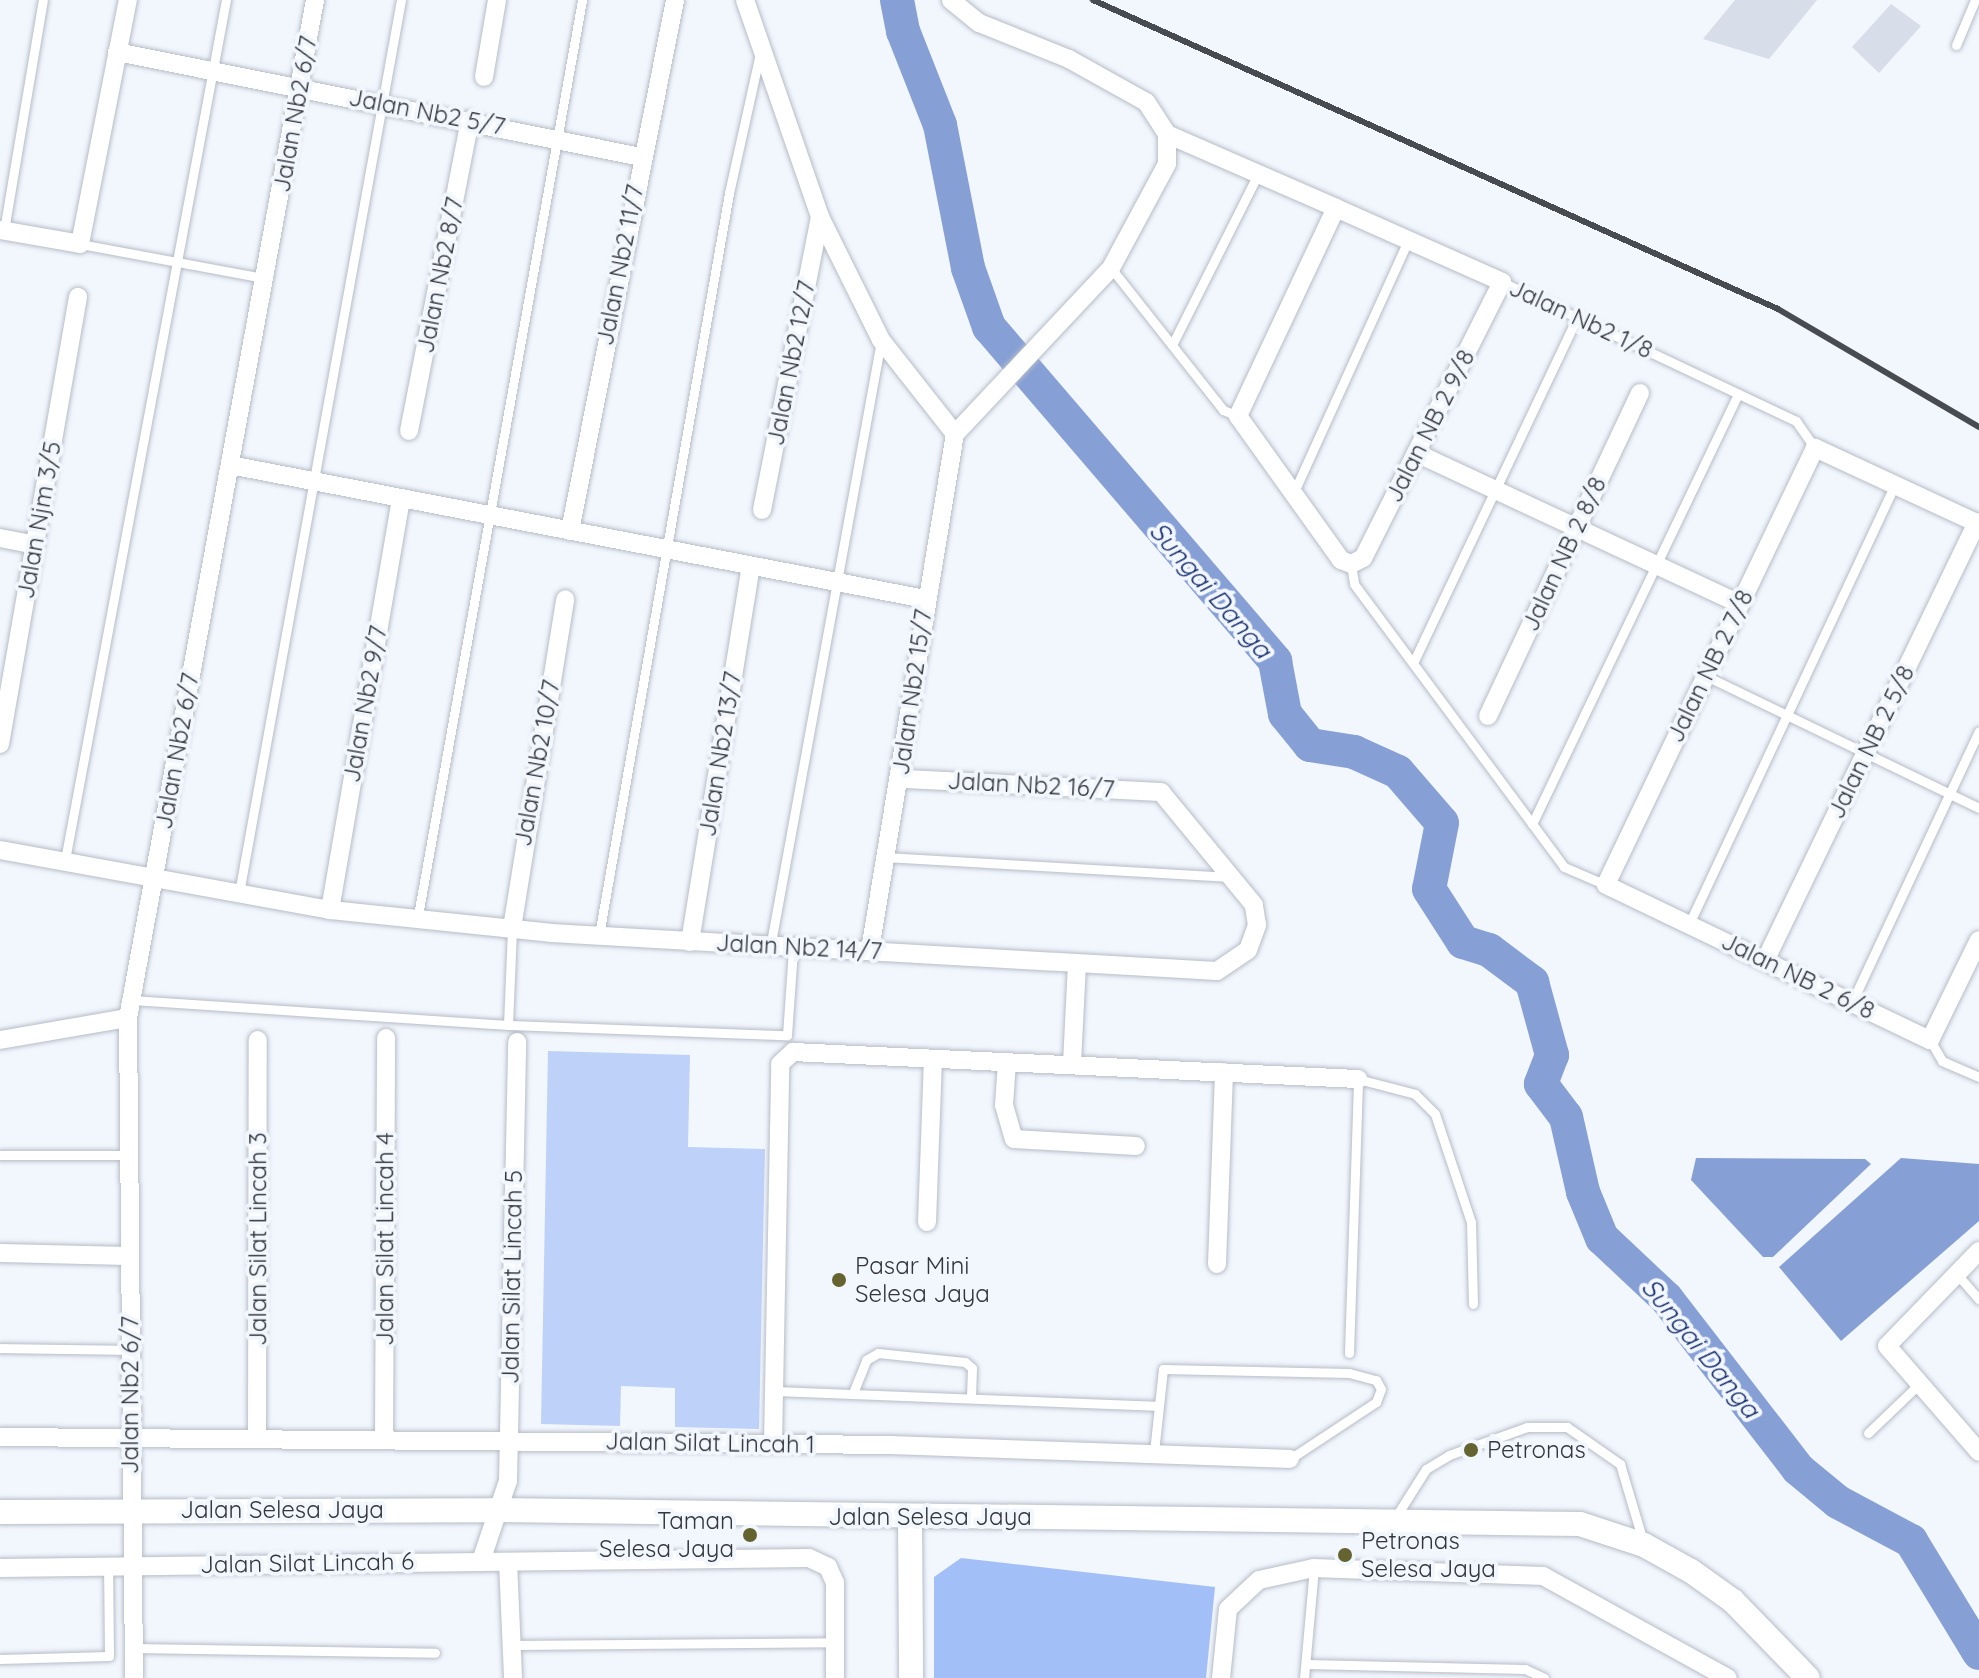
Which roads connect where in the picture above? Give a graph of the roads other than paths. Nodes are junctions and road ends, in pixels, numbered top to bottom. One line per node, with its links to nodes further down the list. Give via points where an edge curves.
1 (43, 0): 26 (lane)
2 (128, 0): 14 (street)
3 (226, 0): 15 (lane)
4 (315, 0): 17 (street, Jalan Nb2 6/7)
5 (401, 0): 18 (lane)
6 (497, 0): 16 (street)
7 (582, 0): 21 (lane)
8 (675, 0): 22 (street, Jalan Nb2 11/7)
9 (745, 0): 13 (street)
10 (951, 0): 20 (street, via 979,23 1069,59 1146,102)
11 (1975, 0): 12 (lane)
12 (1956, 45)
13 (761, 50): 25 (street); 57 (lane, via 729,193)
14 (117, 52): 15 (street, Jalan Nb2 5/7); 28 (street)
15 (213, 71): 17 (street, Jalan Nb2 5/7); 29 (lane)
16 (484, 77)
17 (299, 87): 18 (street, Jalan Nb2 5/7); 31 (street, Jalan Nb2 6/7)
18 (381, 103): 19 (street, Jalan Nb2 5/7); 45 (lane)
19 (470, 120): 21 (street, Jalan Nb2 5/7); 40 (street, Jalan Nb2 8/7)
20 (1167, 134): 23 (street, Jalan Nb2 1/8); 30 (street, via 1167,164)
21 (556, 139): 22 (street, Jalan Nb2 5/7); 51 (lane)
22 (641, 157): 54 (street, Jalan Nb2 11/7)
23 (1258, 174): 24 (street, Jalan Nb2 1/8); 36 (lane)
24 (1336, 208): 27 (street, Jalan Nb2 1/8); 39 (street)
25 (820, 217): 35 (street); 50 (street, Jalan Nb2 12/7)
26 (2, 230): 28 (street)
27 (1408, 240): 32 (street, Jalan Nb2 1/8); 48 (lane)
28 (80, 244): 29 (lane)
29 (177, 262): 31 (lane); 79 (lane)
30 (1111, 268): 36 (lane); 41 (street)
31 (264, 278): 44 (street, Jalan Nb2 6/7)
32 (1502, 282): 34 (lane, Jalan Nb2 1/8); 43 (street, Jalan NB 2 9/8)
33 (78, 297): 56 (street, Jalan Njm 3/5)
34 (1577, 317): 38 (lane, Jalan Nb2 1/8); 47 (lane)
35 (881, 340): 41 (street); 61 (lane)
36 (1172, 345): 39 (lane, via 1223,410)
37 (1640, 393): 53 (street, Jalan NB 2 8/8)
38 (1738, 394): 42 (lane, Jalan Nb2 1/8, via 1796,421); 59 (lane)
39 (1238, 416): 48 (street)
40 (409, 431)
41 (955, 434): 63 (street, Jalan Nb2 15/7)
42 (1815, 448): 46 (street, Jalan Nb2 1/8); 64 (street, Jalan NB 2 7/8)
43 (1416, 453): 47 (street); 58 (street, Jalan NB 2 9/8, via 1363,558)
44 (230, 465): 45 (street); 80 (street, Jalan Nb2 6/7)
45 (315, 482): 49 (street); 83 (lane)
46 (1896, 483): 52 (street, Jalan Nb2 1/8); 67 (lane)
47 (1495, 490): 53 (street); 65 (lane)
48 (1293, 494): 58 (street)
49 (401, 499): 51 (street); 84 (street, Jalan Nb2 9/7)
50 (762, 510)
51 (487, 515): 54 (street); 85 (lane)
52 (1978, 524): 71 (street, Jalan NB 2 5/8)
53 (1577, 527): 59 (street); 68 (street, Jalan NB 2 8/8)
54 (570, 531): 57 (street)
55 (0, 538): 56 (street)
56 (35, 545): 70 (street, Jalan Njm 3/5)
57 (668, 550): 60 (street); 88 (lane)
58 (1351, 564): 65 (lane, via 1354,584)
59 (1657, 565): 64 (street); 76 (lane)
60 (751, 566): 61 (street); 90 (street, Jalan Nb2 13/7)
61 (833, 582): 63 (street); 91 (lane)
62 (565, 599): 87 (street, Jalan Nb2 10/7)
63 (925, 599): 72 (street, Jalan Nb2 15/7)
64 (1740, 604): 66 (street, Jalan NB 2 7/8)
65 (1413, 663): 76 (lane)
66 (1706, 676): 67 (lane); 82 (street, Jalan NB 2 7/8)
67 (1786, 715): 71 (lane); 86 (lane)
68 (1488, 716)
69 (1979, 731): 74 (lane)
70 (0, 744)
71 (1865, 753): 74 (lane); 94 (street, Jalan NB 2 5/8)
72 (900, 779): 73 (street, Jalan Nb2 16/7); 78 (street, Jalan Nb2 15/7)
73 (1161, 792): 81 (street, Jalan Nb2 14/7)
74 (1949, 793): 75 (lane); 96 (lane)
75 (1979, 808)
76 (1532, 824): 82 (lane, via 1564,867)
77 (0, 850): 79 (street, Jalan Nb2 14/7)
78 (882, 857): 81 (lane); 93 (street, Jalan Nb2 15/7)
79 (65, 860): 80 (street, Jalan Nb2 14/7)
80 (154, 876): 83 (street, Jalan Nb2 14/7); 97 (street, Jalan Nb2 6/7)
81 (1233, 878): 95 (street, Jalan Nb2 14/7, via 1254,905 1257,925 1248,950 1234,962 1217,971)
82 (1606, 885): 86 (street, Jalan NB 2 6/8)
83 (239, 893): 84 (street, Jalan Nb2 14/7)
84 (330, 910): 85 (street, Jalan Nb2 14/7)
85 (417, 921): 87 (street, Jalan Nb2 14/7)
86 (1689, 924): 94 (street, Jalan NB 2 6/8)
87 (512, 928): 88 (street, Jalan Nb2 14/7); 98 (lane)
88 (599, 935): 90 (street, Jalan Nb2 14/7)
89 (1979, 940): 102 (street)
90 (690, 942): 91 (street, Jalan Nb2 14/7)
91 (770, 948): 92 (street, Jalan Nb2 14/7)
92 (793, 949): 93 (street, Jalan Nb2 14/7); 98 (lane, via 787,1035)
93 (870, 950): 95 (street, Jalan Nb2 14/7)
94 (1765, 961): 96 (street, Jalan NB 2 6/8)
95 (1077, 964): 105 (street)
96 (1852, 1002): 102 (street, Jalan NB 2 6/8)
97 (130, 1009): 98 (lane); 100 (street); 111 (street, Jalan Nb2 6/7)
98 (512, 1033): 133 (street, Jalan Silat Lincah 5)
99 (386, 1038): 132 (street, Jalan Silat Lincah 4)
100 (0, 1040)
101 (258, 1040): 131 (street, Jalan Silat Lincah 3)
102 (1930, 1040): 107 (lane, Jalan NB 2 6/8, via 1942,1061)
103 (933, 1061): 104 (street); 112 (street); 124 (street, via 793,1052 780,1064)
104 (1007, 1062): 105 (street); 109 (street, via 1004,1105 1014,1139)
105 (1072, 1063): 106 (street)
106 (1224, 1072): 108 (street); 116 (street)
107 (1979, 1077)
108 (1358, 1079): 119 (lane, via 1415,1094 1435,1114 1471,1222); 122 (lane)
109 (1136, 1146)
110 (0, 1155): 111 (lane)
111 (129, 1155): 115 (street, Jalan Nb2 6/7)
112 (927, 1222)
113 (1979, 1251): 117 (street)
114 (0, 1253): 115 (street)
115 (129, 1256): 121 (street, Jalan Nb2 6/7)
116 (1217, 1264)
117 (1956, 1273): 118 (lane); 123 (street, via 1887,1346)
118 (1979, 1299)
119 (1473, 1304)
120 (0, 1348): 121 (lane)
121 (130, 1350): 130 (street, Jalan Nb2 6/7)
122 (1349, 1353)
123 (1918, 1385): 128 (lane); 136 (street)
124 (773, 1391): 125 (lane); 134 (street)
125 (853, 1393): 126 (lane); 126 (lane, via 866,1360 878,1353 965,1362 972,1368)
126 (971, 1398): 127 (lane)
127 (1157, 1406): 135 (lane); 137 (lane, via 1159,1375 1169,1367 1376,1380 1381,1389 1376,1402)
128 (1868, 1433)
129 (0, 1437): 130 (street, Jalan Silat Lincah 1)
130 (130, 1438): 131 (street, Jalan Silat Lincah 1); 138 (street, Jalan Nb2 6/7)
131 (257, 1439): 132 (street, Jalan Silat Lincah 1)
132 (384, 1440): 133 (street, Jalan Silat Lincah 1)
133 (509, 1441): 134 (street, Jalan Silat Lincah 1); 139 (street, Jalan Silat Lincah 5, via 508,1481)
134 (773, 1444): 135 (street, Jalan Silat Lincah 1)
135 (1154, 1452): 137 (street, Jalan Silat Lincah 1)
136 (1979, 1452)
137 (1290, 1459)
138 (131, 1510): 139 (street, Jalan Selesa Jaya); 140 (street, Jalan Selesa Jaya); 146 (street, Jalan Nb2 6/7)
139 (495, 1510): 141 (street, Jalan Selesa Jaya); 144 (street)
140 (0, 1512)
141 (910, 1518): 142 (street, Jalan Selesa Jaya); 159 (street)
142 (1395, 1518): 143 (street, Jalan Selesa Jaya, via 1580,1524); 143 (lane, via 1426,1469 1449,1455 1527,1427 1567,1427 1620,1464)
143 (1644, 1545): 164 (street, Jalan Selesa Jaya, via 1733,1601)
144 (481, 1561): 145 (street, Jalan Silat Lincah 6); 146 (street, Jalan Silat Lincah 6)
145 (508, 1562): 150 (street, Jalan Silat Lincah 6, via 809,1558 828,1567 835,1583); 151 (street)
146 (132, 1564): 147 (street, Jalan Silat Lincah 6); 152 (street, Jalan Nb2 6/7)
147 (108, 1565): 148 (street, Jalan Silat Lincah 6); 154 (lane, via 109,1656)
148 (0, 1568)
149 (1314, 1568): 155 (lane); 160 (street, via 1259,1580 1228,1609); 163 (street, via 1543,1576)
150 (835, 1642): 151 (lane); 158 (street)
151 (512, 1645): 157 (street)
152 (133, 1648): 153 (lane); 156 (street, Jalan Nb2 6/7)
153 (435, 1653)
154 (0, 1659)
155 (1306, 1664): 161 (lane); 162 (lane, via 1525,1669)
156 (134, 1678)
157 (513, 1678)
158 (835, 1678)
159 (911, 1678)
160 (1221, 1678)
161 (1304, 1678)
162 (1544, 1678)
163 (1728, 1678)
164 (1808, 1678)

